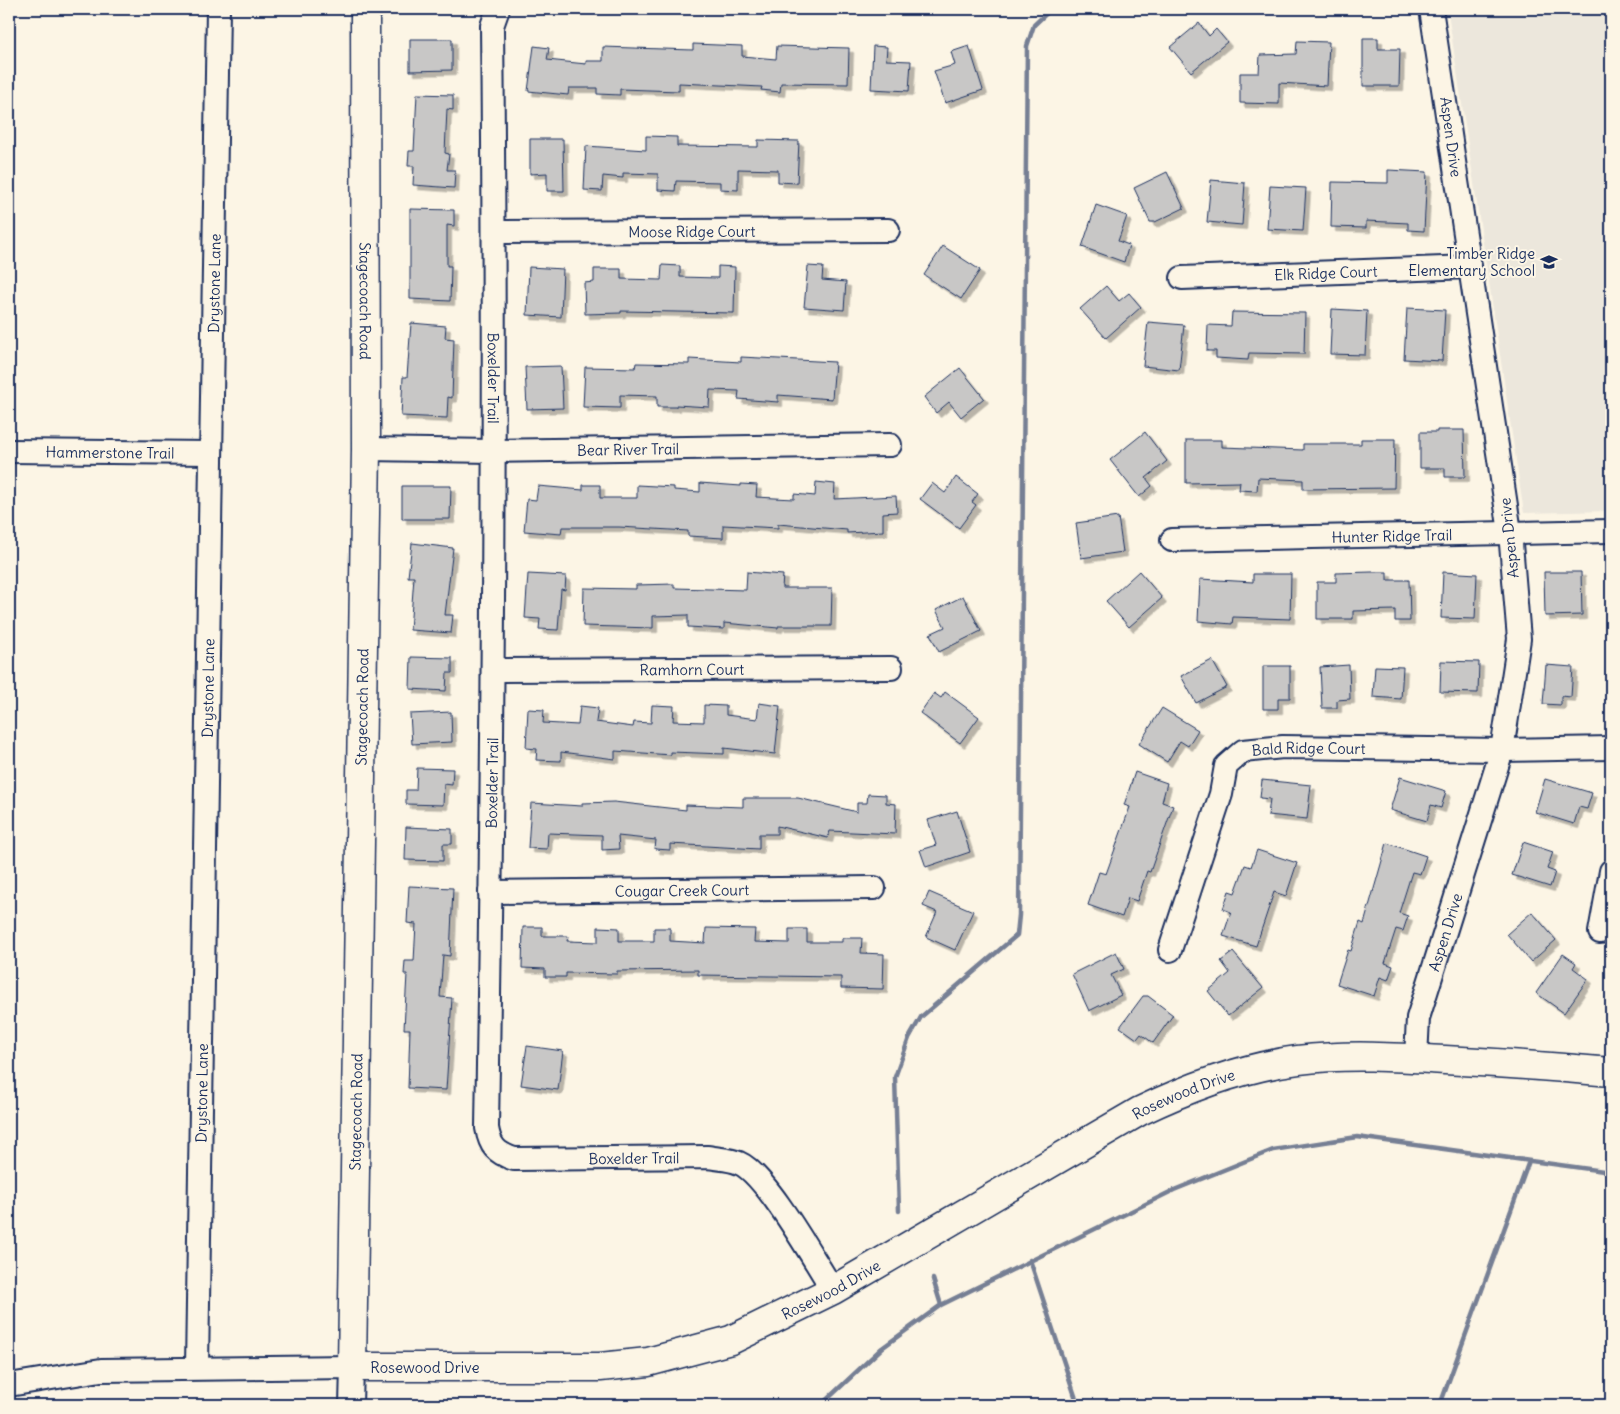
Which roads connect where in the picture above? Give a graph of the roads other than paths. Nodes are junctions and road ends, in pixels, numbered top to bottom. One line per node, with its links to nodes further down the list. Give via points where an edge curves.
1 (218, 9): 13 (street, Drystone Lane)
2 (365, 9): 10 (main road, Stagecoach Road)
3 (498, 9): 6 (street, Boxelder Trail, via 492,26)
4 (1431, 9): 7 (street, Aspen Drive)
5 (888, 230): 6 (street, Moose Ridge Court)
6 (494, 232): 11 (street, Boxelder Trail)
7 (1470, 267): 8 (street, Elk Ridge Court); 15 (street, Aspen Drive)
8 (1182, 278)
9 (890, 445): 11 (street, Bear River Trail)
10 (366, 449): 11 (street, Bear River Trail); 30 (main road, Stagecoach Road)
11 (493, 450): 18 (street, Boxelder Trail)
12 (9, 451): 13 (street, Hammerstone Trail)
13 (211, 453): 29 (street, Drystone Lane)
14 (1611, 531): 15 (street, Hunter Ridge Trail)
15 (1510, 532): 16 (street, Hunter Ridge Trail); 20 (street, Aspen Drive, via 1519,639)
16 (1172, 540)
17 (891, 668): 18 (street, Ramhorn Court)
18 (493, 670): 23 (street, Boxelder Trail)
19 (1611, 748): 20 (street, Bald Ridge Court)
20 (1502, 750): 25 (street, Bald Ridge Court, via 1282,747 1244,751 1226,766 1221,794); 26 (street, Aspen Drive, via 1418,1018)
21 (1611, 871): 24 (street)
22 (874, 888): 23 (street, Cougar Creek Court)
23 (490, 892): 28 (street, Boxelder Trail, via 487,1128 490,1144 500,1155 514,1159 708,1157 739,1163 756,1175 779,1206)
24 (1600, 932)
25 (1170, 950)
26 (1416, 1058): 27 (main road, Rosewood Drive); 28 (main road, Rosewood Drive, via 1359,1056 1297,1060 1238,1072 1187,1089 1140,1111)
27 (1611, 1072)
28 (833, 1290): 30 (main road, Rosewood Drive, via 731,1340 648,1362 600,1367)
29 (197, 1367): 30 (street, Rosewood Drive); 31 (street, Rosewood Drive, via 101,1370)
30 (352, 1367): 32 (street, Stagecoach Road)
31 (9, 1385)
32 (351, 1403)

